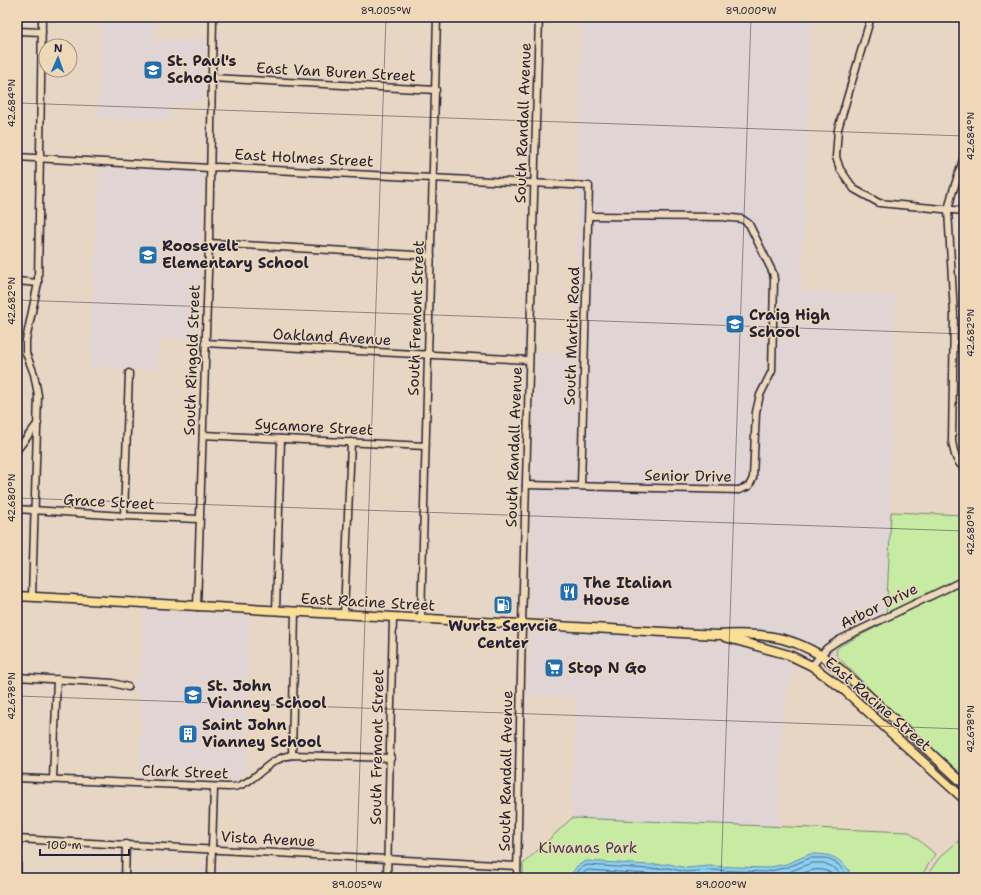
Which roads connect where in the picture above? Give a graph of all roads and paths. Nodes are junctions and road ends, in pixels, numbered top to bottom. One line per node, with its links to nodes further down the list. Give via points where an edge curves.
1 (42, 17): 7 (street)
2 (213, 17): 8 (street, South Ringold Street)
3 (437, 17): 9 (street, South Fremont Street)
4 (539, 17): 15 (street, South Randall Avenue)
5 (871, 17): 17 (street, via 838,129 836,157 840,169 854,189 879,203)
6 (17, 31): 7 (street)
7 (42, 32): 12 (street)
8 (212, 78): 9 (street, East Van Buren Street); 13 (street, South Ringold Street)
9 (436, 90): 14 (street, South Fremont Street)
10 (17, 157): 12 (street, East Holmes Street)
11 (964, 157): 17 (street)
12 (40, 158): 13 (street, East Holmes Street); 23 (street)
13 (209, 168): 14 (street, East Holmes Street); 20 (street, South Ringold Street)
14 (432, 178): 15 (street, East Holmes Street); 21 (street, South Fremont Street)
15 (534, 184): 16 (street, East Holmes Street); 26 (street, South Randall Avenue)
16 (589, 186): 19 (street, South Martin Road)
17 (948, 210): 18 (street); 34 (street, via 954,314 952,441 954,454)
18 (964, 211)
19 (589, 216): 36 (street, South Martin Road); 36 (street, Senior Drive, via 722,216 746,220 774,273 773,359 770,378 760,395 756,412 753,478 744,489)
20 (208, 244): 21 (street); 24 (street, South Ringold Street)
21 (431, 256): 25 (street, South Fremont Street)
22 (17, 282): 23 (street)
23 (38, 283): 28 (street, via 26,340 26,353 37,385)
24 (205, 343): 25 (street, Oakland Avenue); 29 (street, South Ringold Street)
25 (428, 355): 26 (street, Oakland Avenue); 32 (street, South Fremont Street)
26 (529, 360): 35 (street, South Randall Avenue)
27 (129, 373): 39 (street)
28 (38, 423): 33 (street); 38 (street)
29 (203, 435): 30 (street, Sycamore Street); 40 (street, South Ringold Street)
30 (281, 439): 31 (street, Sycamore Street); 45 (street)
31 (351, 442): 32 (street, Sycamore Street); 47 (street)
32 (425, 446): 49 (street, South Fremont Street)
33 (17, 450)
34 (964, 468)
35 (526, 485): 36 (street, Senior Drive); 50 (street, South Randall Avenue)
36 (581, 486)
37 (17, 509): 38 (street, Grace Street)
38 (35, 511): 39 (street, Grace Street); 43 (street)
39 (124, 516): 40 (street, Grace Street)
40 (199, 519): 44 (street, South Ringold Street)
41 (964, 580): 52 (street, Arbor Drive, via 839,640)
42 (17, 596): 43 (main road, East Racine Street)
43 (32, 597): 44 (main road, East Racine Street)
44 (197, 607): 45 (main road, East Racine Street)
45 (276, 611): 46 (main road, East Racine Street)
46 (295, 612): 47 (main road, East Racine Street); 57 (street)
47 (344, 614): 48 (main road, East Racine Street)
48 (393, 617): 49 (main road, East Racine Street); 58 (street, South Fremont Street)
49 (421, 619): 50 (main road, East Racine Street)
50 (522, 624): 51 (main road, East Racine Street); 68 (street, South Randall Avenue)
51 (717, 635): 52 (main road, East Racine Street, via 768,636 784,639); 53 (main road, East Racine Street, via 776,651)
52 (821, 654): 53 (street, Arbor Drive); 61 (main road, East Racine Street)
53 (812, 666): 63 (main road, East Racine Street, via 843,689)
54 (17, 677): 55 (street)
55 (57, 679): 56 (street, via 113,683); 60 (street)
56 (128, 687)
57 (292, 755): 58 (street, Clark Street); 62 (street, Clark Street, via 274,761 240,786)
58 (391, 758): 67 (street, South Fremont Street)
59 (17, 778): 60 (street, Clark Street)
60 (53, 779): 62 (street, Clark Street)
61 (964, 784)
62 (214, 788): 66 (street)
63 (964, 799)
64 (17, 839): 65 (street, Vista Avenue); 69 (street)
65 (126, 844): 66 (street, Vista Avenue); 70 (street)
66 (212, 849): 67 (street, Vista Avenue); 71 (street)
67 (387, 859): 68 (street, Vista Avenue); 72 (street, South Fremont Street)
68 (517, 866): 73 (street, South Randall Avenue)
69 (17, 878)
70 (125, 878)
71 (211, 878)
72 (387, 878)
73 (517, 878)

